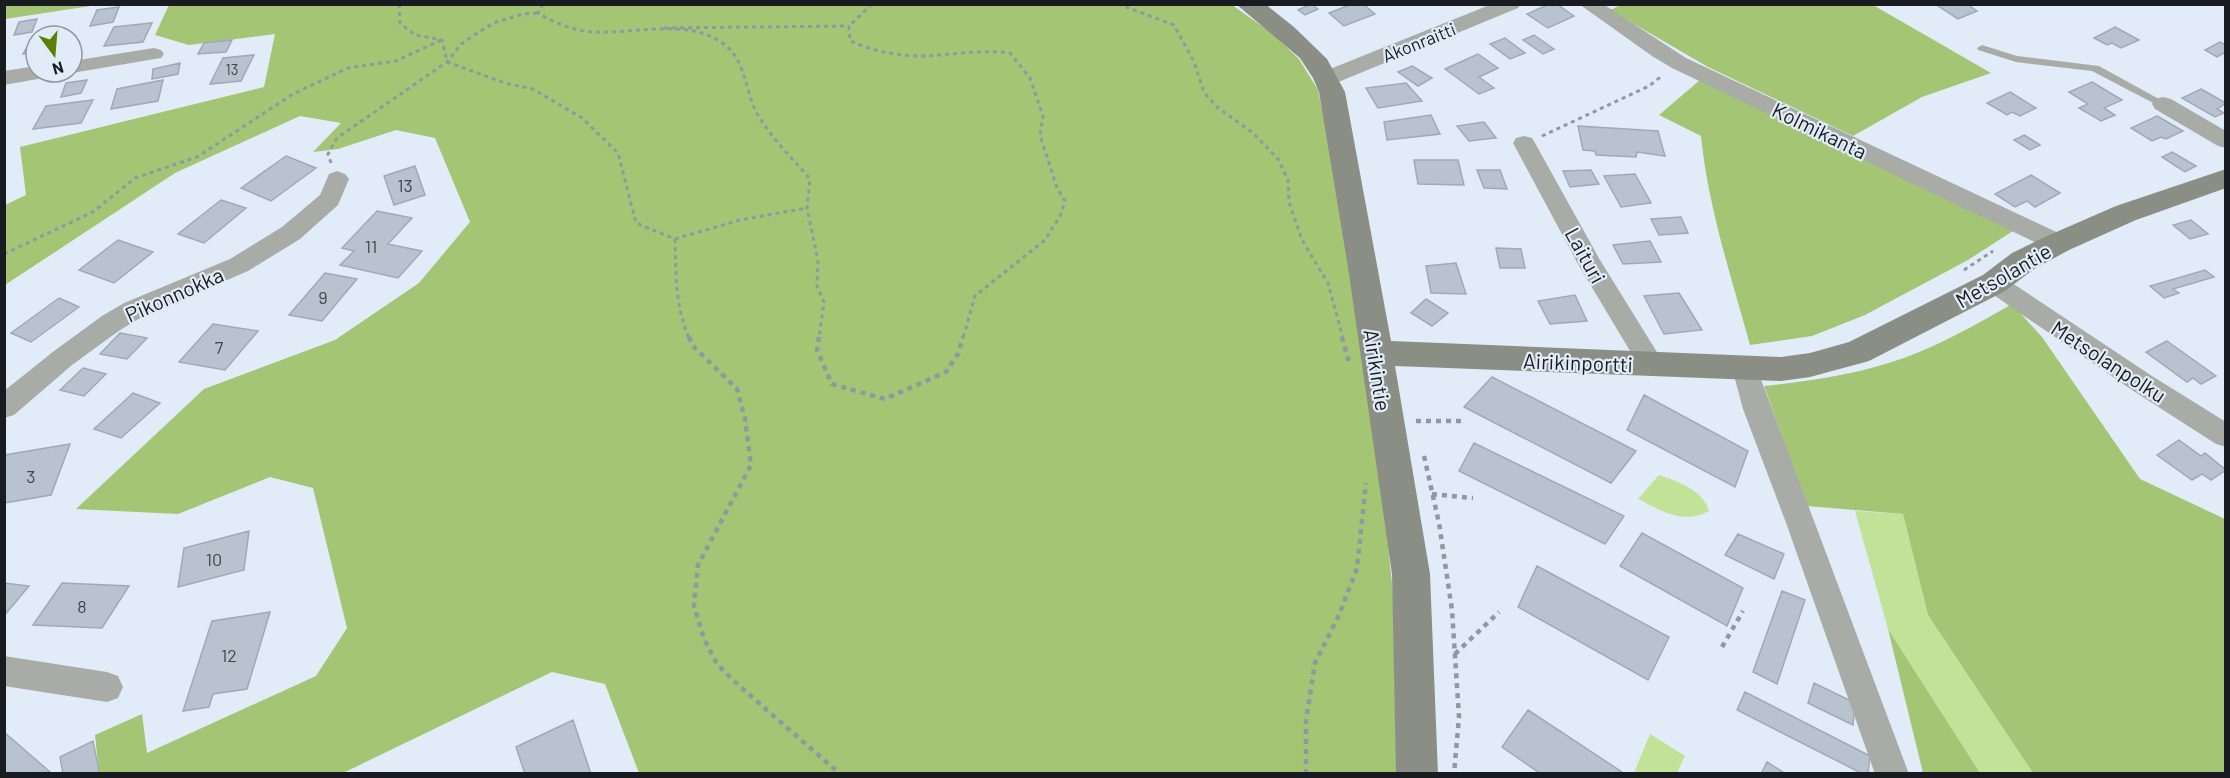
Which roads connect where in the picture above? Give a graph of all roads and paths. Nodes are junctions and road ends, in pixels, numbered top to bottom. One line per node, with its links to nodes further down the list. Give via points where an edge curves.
1 (399, 4): 11 (path, via 400,22 408,30)
2 (543, 4): 8 (path)
3 (872, 4): 9 (path)
4 (1118, 4): 36 (path, via 1174,25 1204,92 1278,159 1288,180 1289,202 1302,240 1328,283)
5 (1248, 4): 19 (street, Airikintie, via 1311,55)
6 (1511, 4): 19 (street, Akonraitti)
7 (1590, 4): 15 (street, Kolmikanta)
8 (538, 13): 10 (path, via 591,32); 14 (path, via 496,22 461,44)
9 (849, 26): 10 (path, via 806,29 706,24); 25 (path, via 850,41 874,51 921,56 987,50 1010,53 1030,78 1043,116 1040,135 1065,201 1045,240 975,296 957,354 946,372 885,399 832,384 817,350 824,302 817,286 819,261)
10 (655, 29): 25 (path, via 699,33 726,44 739,62 758,114 780,147 810,179)
11 (442, 40): 14 (path); 29 (path, via 396,61 348,68 293,94 197,158 135,177 93,212)
12 (1982, 48): 20 (lane, via 2016,59 2096,68)
13 (154, 54): 16 (street)
14 (447, 62): 23 (path, via 337,138 328,154); 27 (path, via 532,89 582,118 618,153 636,223)
15 (1679, 63): 22 (path, via 1648,86); 26 (street, Kolmikanta)
16 (84, 65)
17 (24, 75): 18 (street)
18 (4, 78)
19 (1328, 78): 32 (street, Airikintie)
20 (2163, 104): 21 (street)
21 (2226, 141)
22 (1524, 143): 33 (street, Laituri, via 1590,264)
23 (337, 178): 37 (street, Pikonnokka, via 330,199 291,233 239,265 111,323)
24 (2226, 178): 28 (street, Metsolantie, via 2127,213)
25 (807, 208): 27 (path, via 762,214)
26 (2031, 230): 28 (street, Kolmikanta); 30 (path)
27 (675, 239): 50 (path, via 680,317 692,345 737,389 750,465 698,565 694,606 704,639 717,664 735,682)
28 (2058, 243): 31 (street, Metsolantie, via 2023,261)
29 (4, 254)
30 (1960, 273)
31 (1994, 283): 35 (street, Metsolantie, via 1858,352); 40 (street, Metsolanpolku)
32 (1375, 351): 33 (street, Airikinportti); 52 (street, Airikintie, via 1411,574)
33 (1651, 364): 34 (street, Airikinportti)
34 (1745, 368): 35 (street, Airikinportti); 53 (street)
35 (1781, 369)
36 (1351, 371)
37 (4, 407)
38 (1416, 421): 39 (path)
39 (1464, 421)
40 (2226, 436)
41 (1367, 477): 51 (path, via 1357,568 1316,663 1306,720)
42 (1432, 494): 43 (path)
43 (1473, 498)
44 (1743, 611): 46 (path)
45 (1499, 612): 47 (path)
46 (1722, 647)
47 (1455, 654)
48 (4, 671): 49 (street)
49 (107, 687)
50 (840, 774)
51 (1306, 774)
52 (1418, 774)
53 (1892, 774)

